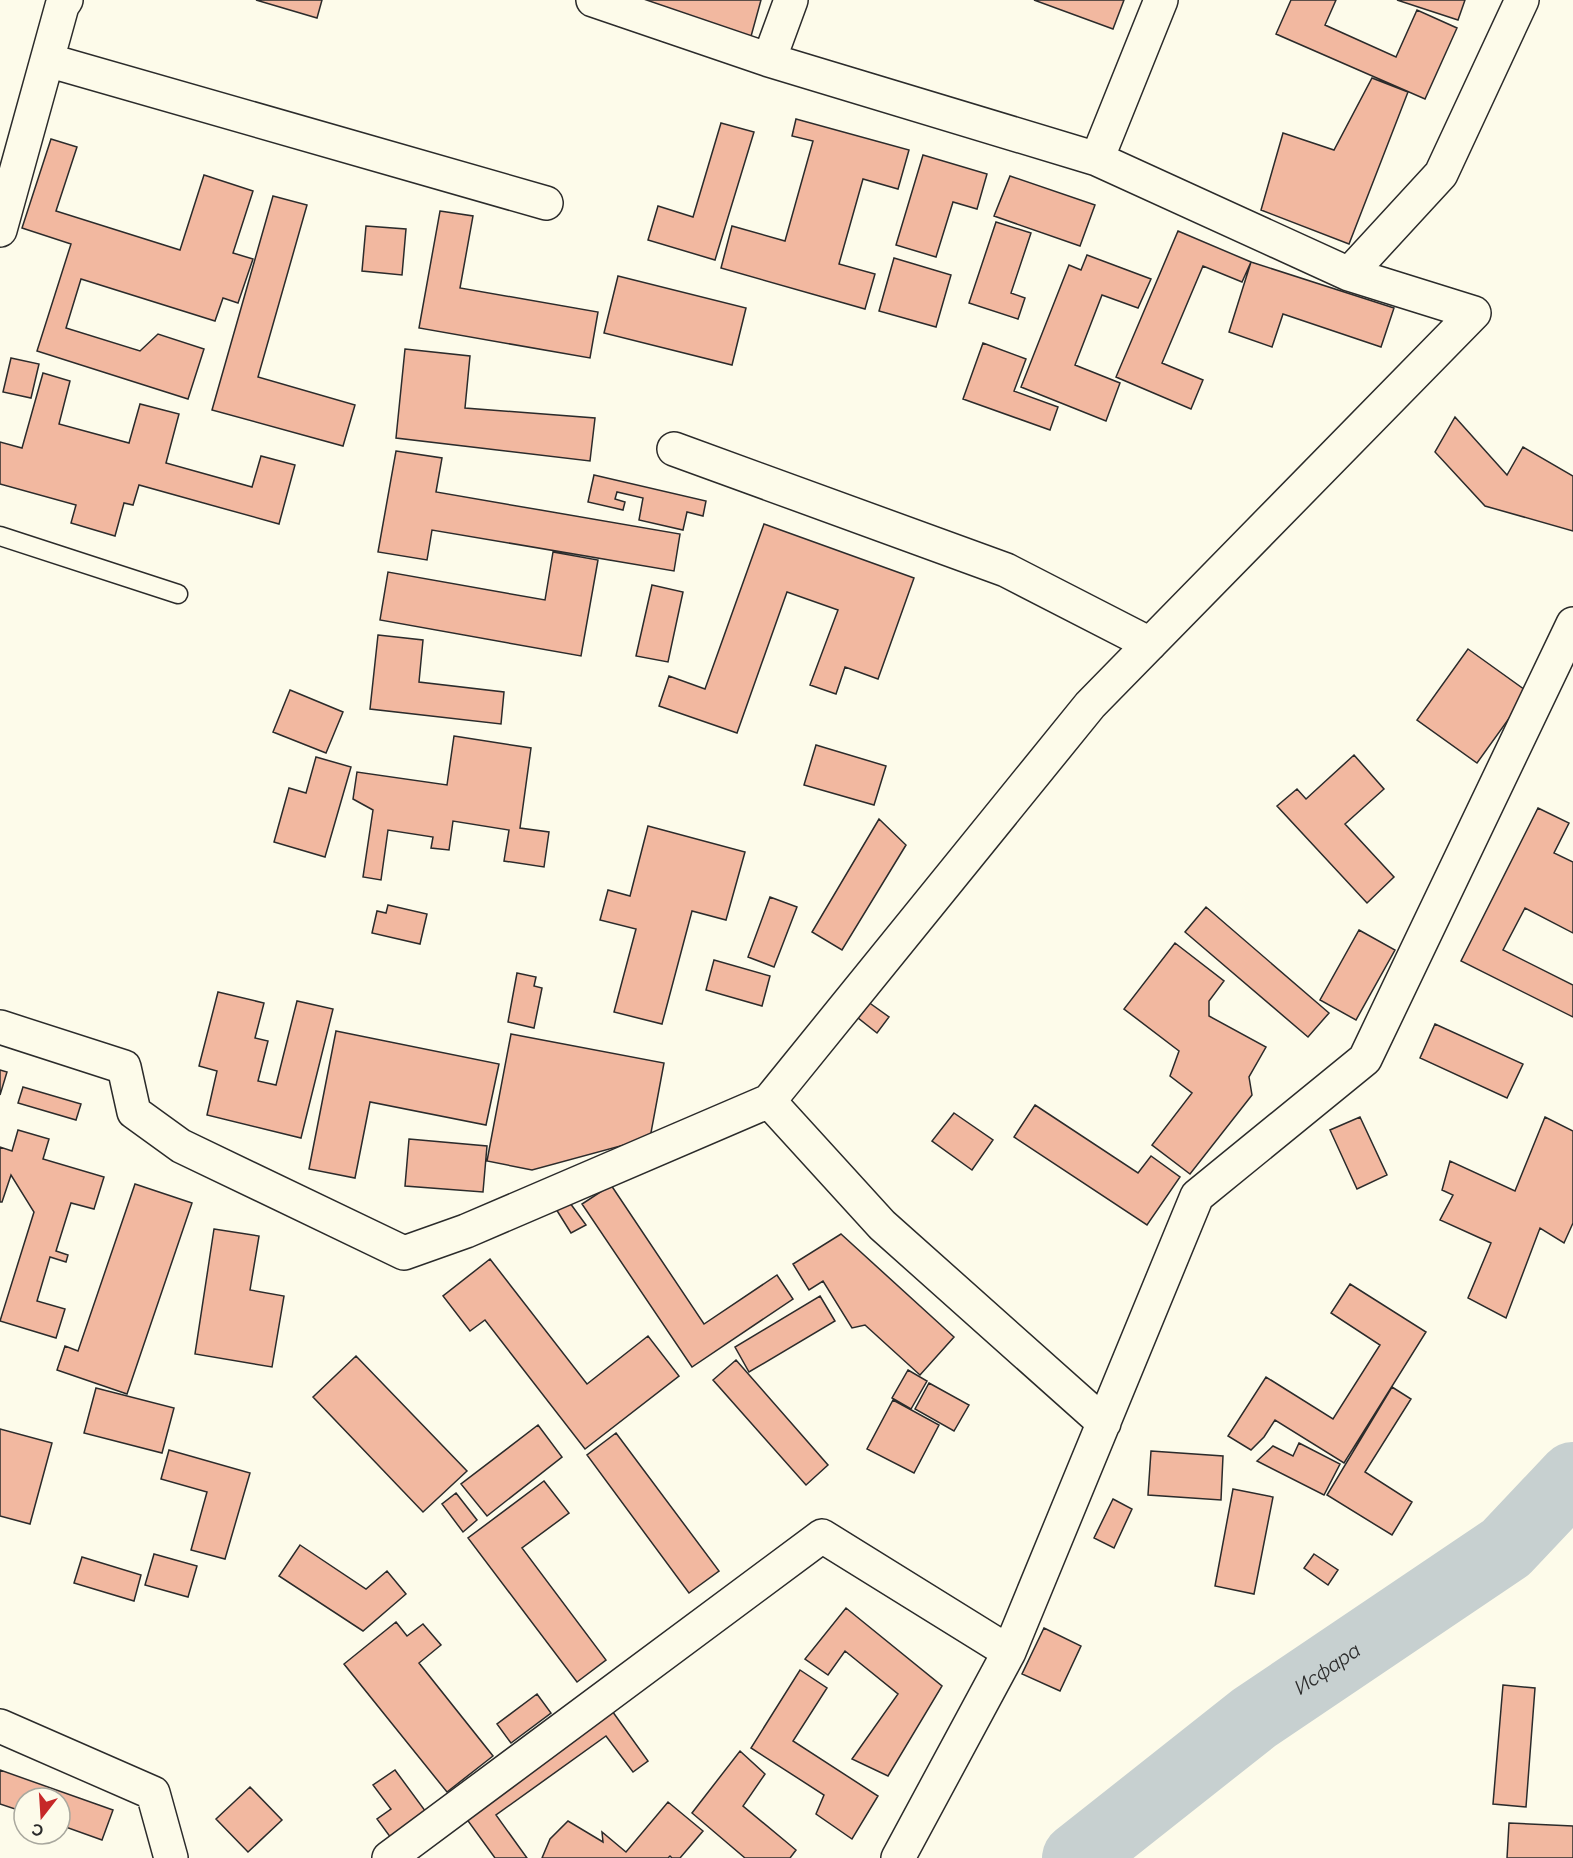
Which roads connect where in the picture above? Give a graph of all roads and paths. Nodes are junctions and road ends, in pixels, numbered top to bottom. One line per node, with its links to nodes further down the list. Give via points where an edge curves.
1 (66, 0): 6 (street)
2 (592, 0): 7 (street)
3 (791, 0): 7 (street)
4 (1161, 0): 8 (street)
5 (1522, 0): 11 (street, via 1440,174)
6 (47, 60): 9 (street); 10 (street)
7 (769, 60): 8 (street)
8 (1097, 159): 11 (street)
9 (546, 203)
10 (0, 230)
11 (1349, 274): 16 (street, via 1474,313)
12 (674, 449): 16 (street, via 1006,570)
13 (0, 536): 14 (lane)
14 (178, 594)
15 (1573, 624): 19 (street, via 1365,1059 1197,1196)
16 (1150, 644): 18 (street, via 1090,705)
17 (0, 1027): 18 (street, via 124,1067 134,1112 181,1146 405,1253 466,1231)
18 (769, 1101): 19 (street, via 882,1226)
19 (1104, 1423): 20 (street)
20 (1010, 1652): 23 (street, via 822,1536); 24 (street)
21 (0, 1726): 22 (street, via 153,1792)
22 (171, 1858)
23 (389, 1858)
24 (898, 1858)

